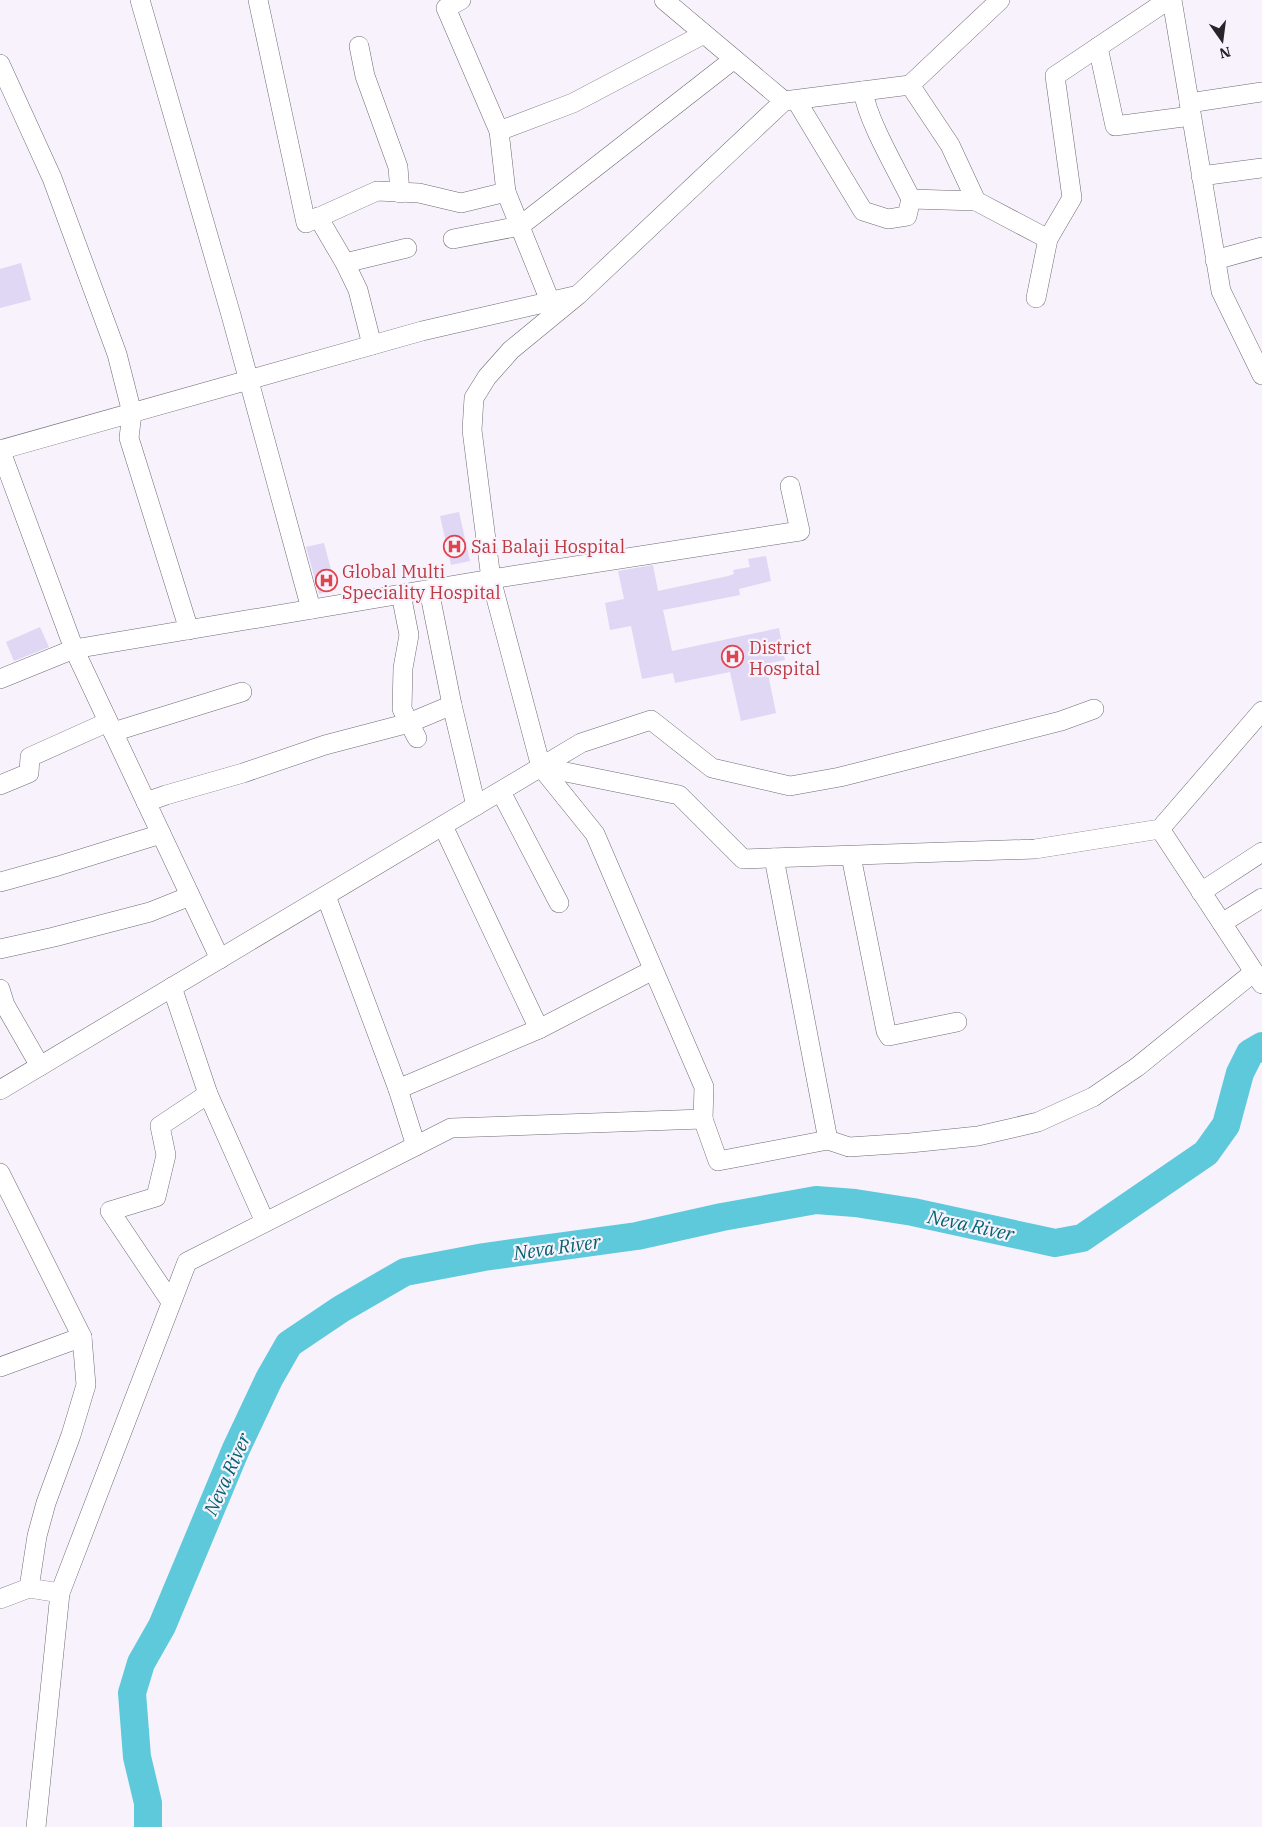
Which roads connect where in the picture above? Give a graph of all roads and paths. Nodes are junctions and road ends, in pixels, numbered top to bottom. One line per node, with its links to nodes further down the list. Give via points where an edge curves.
1 (140, 0): 37 (street)
2 (258, 0): 24 (street, via 306,223)
3 (461, 0): 17 (street, via 446,8)
4 (664, 0): 7 (street)
5 (1000, 0): 12 (street)
6 (1170, 0): 9 (street); 16 (street)
7 (704, 34): 10 (street); 17 (street, via 573,103)
8 (359, 46): 20 (street, via 365,76 398,167)
9 (1098, 47): 16 (street, via 1116,126); 27 (street, via 1055,76 1072,198)
10 (734, 59): 15 (street); 25 (street)
11 (0, 64): 38 (street, via 59,196 117,354)
12 (910, 85): 13 (street); 23 (street, via 950,145)
13 (863, 91): 15 (street); 22 (street, via 876,128)
14 (1262, 92): 16 (street)
15 (790, 101): 22 (street, via 863,210 888,219 907,216); 32 (street)
16 (1190, 109): 19 (street)
17 (498, 131): 21 (street)
18 (1262, 168): 19 (street)
19 (1201, 176): 30 (street)
20 (400, 192): 21 (street, via 461,203); 24 (street, via 377,192)
21 (506, 192): 25 (street)
22 (911, 199): 23 (street)
23 (976, 201): 27 (street)
24 (318, 217): 31 (street)
25 (520, 226): 26 (street); 34 (street)
26 (453, 239)
27 (1048, 240): 33 (street)
28 (1262, 247): 30 (street)
29 (407, 248): 31 (street)
30 (1215, 260): 36 (street, via 1220,291)
31 (345, 262): 35 (street, via 358,290)
32 (578, 295): 34 (street); 41 (street, via 511,350 486,377 474,398 472,430)
33 (1036, 298)
34 (550, 301): 35 (street)
35 (372, 346): 37 (street)
36 (1262, 375)
37 (248, 380): 38 (street); 44 (street)
38 (132, 413): 39 (street); 45 (street, via 129,438)
39 (0, 450): 46 (street)
40 (790, 486): 41 (street, via 800,531)
41 (490, 579): 42 (street); 54 (street)
42 (429, 590): 43 (street); 49 (street)
43 (401, 594): 44 (street); 53 (street, via 409,635 403,668 402,709)
44 (311, 609): 45 (street)
45 (189, 630): 46 (street)
46 (74, 650): 47 (street); 52 (street)
47 (0, 678)
48 (242, 692): 52 (street)
49 (452, 705): 53 (street); 58 (street)
50 (1094, 709): 54 (street, via 1061,721 840,777 790,786 712,768 650,720 581,744)
51 (1262, 711): 60 (street)
52 (110, 727): 55 (street, via 30,757 28,773); 57 (street)
53 (413, 731): 57 (street, via 325,746)
54 (541, 768): 56 (street); 64 (street, via 679,795 743,859); 74 (street, via 595,834)
55 (0, 785)
56 (501, 792): 58 (street); 70 (street)
57 (146, 802): 61 (street)
58 (476, 806): 59 (street)
59 (444, 826): 68 (street); 79 (street)
60 (1160, 829): 63 (street, via 1035,849); 66 (street)
61 (161, 834): 65 (street); 67 (street)
62 (1262, 852): 66 (street)
63 (851, 856): 64 (street); 78 (street, via 889,1036)
64 (774, 858): 85 (street)
65 (0, 882)
66 (1201, 892): 71 (street)
67 (190, 896): 72 (street, via 150,912); 73 (street)
68 (326, 896): 73 (street); 81 (street)
69 (1262, 898): 71 (street)
70 (559, 903)
71 (1222, 923): 75 (street)
72 (0, 949)
73 (220, 959): 76 (street)
74 (653, 970): 79 (street); 84 (street, via 704,1087)
75 (1258, 978): 85 (street, via 1093,1097 1038,1122 978,1136 910,1143 849,1147)
76 (172, 987): 80 (street); 83 (street)
77 (0, 989): 80 (street, via 5,1005)
78 (957, 1022)
79 (539, 1029): 81 (street)
80 (40, 1066): 82 (street)
81 (398, 1089): 86 (street)
82 (0, 1090)
83 (208, 1094): 88 (street); 89 (street, via 160,1126 166,1155 156,1197 110,1211)
84 (703, 1119): 85 (street, via 718,1161); 86 (street, via 451,1128)
85 (828, 1140)
86 (416, 1146): 88 (street)
87 (0, 1173): 90 (street)
88 (265, 1222): 89 (street, via 187,1262)
89 (171, 1302): 93 (street)
90 (82, 1338): 91 (street); 92 (street, via 86,1385 46,1503)
91 (0, 1367)
92 (28, 1588): 93 (street); 94 (street)
93 (60, 1593): 95 (street)
94 (0, 1599)
95 (36, 1827)

